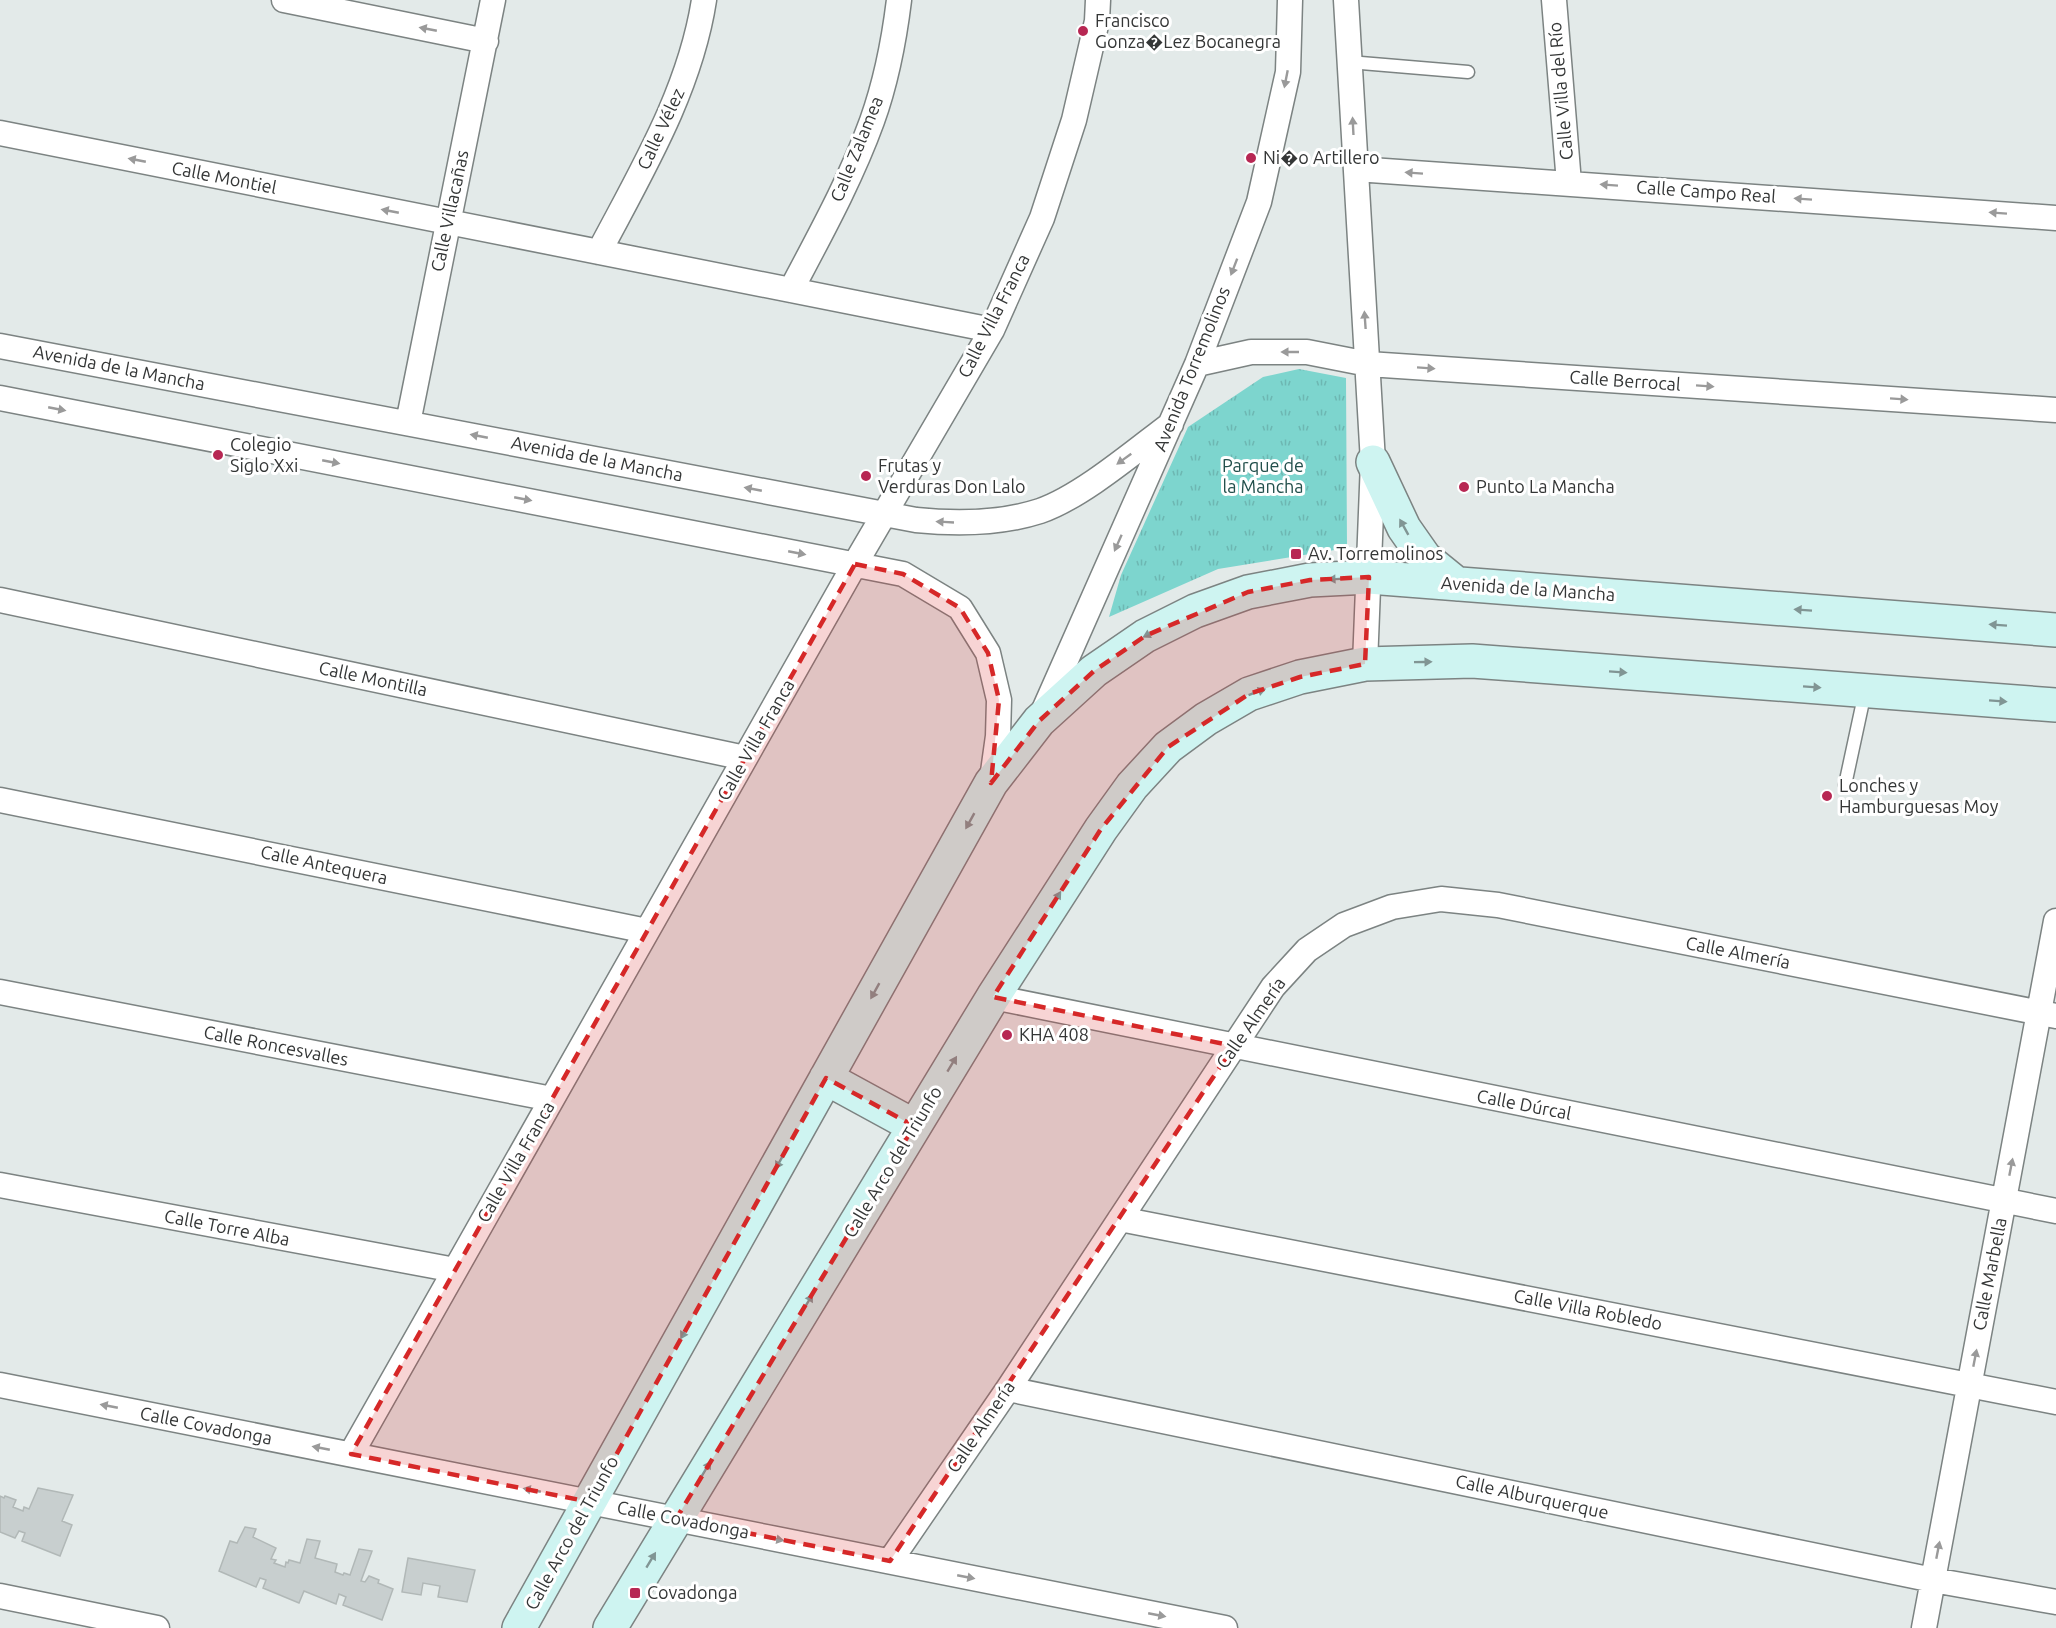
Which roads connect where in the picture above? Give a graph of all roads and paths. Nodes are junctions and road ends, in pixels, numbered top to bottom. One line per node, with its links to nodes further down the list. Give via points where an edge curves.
1 (285, 0): 9 (street, one-way to 1)
2 (493, 0): 9 (street, Calle Villacañas)
3 (704, 0): 17 (street, Calle Vélez, via 684,78 656,143)
4 (899, 0): 18 (street, Calle Zalamea, via 893,44 872,121 838,199)
5 (1098, 0): 19 (street, Calle Villa Franca, via 1097,21 1074,120 1042,218)
6 (1290, 0): 21 (street, Avenida Torremolinos, one-way to 21, via 1288,72 1259,202)
7 (1346, 0): 10 (street)
8 (1554, 0): 14 (street, Calle Villa del Río)
9 (486, 41): 16 (street, Calle Villacañas)
10 (1349, 62): 11 (lane); 13 (street, one-way to 10)
11 (1468, 72)
12 (0, 133): 16 (street, Calle Montiel, one-way to 12)
13 (1356, 169): 14 (street, Calle Campo Real, one-way to 13); 22 (street, one-way to 13)
14 (1569, 183): 15 (street, Calle Campo Real, one-way to 14)
15 (2056, 218)
16 (447, 222): 17 (street, Calle Montiel); 25 (street, Calle Villacañas)
17 (599, 252): 18 (street, Calle Montiel)
18 (791, 290): 19 (street, Calle Montiel)
19 (992, 330): 28 (street, Calle Villa Franca)
20 (0, 346): 25 (street, Avenida de la Mancha)
21 (1197, 364): 22 (street, Calle Berrocal, one-way to 21, via 1307,352 1251,352); 26 (street, Avenida Torremolinos)
22 (1368, 364): 24 (street, Calle Berrocal, one-way to 24); 27 (street)
23 (0, 398): 29 (street, one-way to 29)
24 (2056, 410)
25 (408, 423): 28 (street, Avenida de la Mancha, one-way to 25)
26 (1171, 424): 28 (street, Avenida de la Mancha, one-way to 28, via 1078,491 1041,510 997,521 950,523); 37 (street, Avenida Torremolinos, one-way to 37)
27 (1374, 462): 30 (street); 31 (street, one-way to 27, via 1425,558 1404,528)
28 (885, 514): 29 (street, Calle Villa Franca)
29 (855, 564): 38 (street, Calle Villa Franca); 39 (street, via 903,574 960,608 988,653 999,700)
30 (1369, 577): 31 (street, Avenida de la Mancha); 34 (street); 37 (street, Avenida de la Mancha, one-way to 37, via 1299,582 1248,592 1195,611 1145,636 1094,670)
31 (1457, 584): 33 (street, Avenida de la Mancha, one-way to 31)
32 (0, 600): 38 (street, Calle Montilla)
33 (2056, 630)
34 (1365, 664): 35 (street, one-way to 35, via 1472,661); 45 (street, Calle Arco del Triunfo, one-way to 34, via 1101,829 1132,786 1168,747 1249,694 1300,677)
35 (1865, 691): 36 (street, one-way to 36); 40 (lane)
36 (2056, 705)
37 (1039, 721): 39 (street, Calle Arco del Triunfo)
38 (745, 758): 43 (street, Calle Villa Franca)
39 (992, 783): 48 (street, Calle Arco del Triunfo, one-way to 48)
40 (1845, 785)
41 (0, 800): 43 (street, Calle Antequera)
42 (2056, 921): 46 (street, Calle Marbella)
43 (647, 932): 49 (street, Calle Villa Franca)
44 (0, 992): 49 (street, Calle Roncesvalles)
45 (993, 998): 47 (street, Calle Dúrcal); 50 (street, Calle Arco del Triunfo, one-way to 45)
46 (2048, 1015): 47 (street, Calle Almería, via 1497,905 1441,899 1392,907 1344,924 1307,950 1273,987); 52 (street, Calle Marbella, one-way to 46)
47 (1234, 1046): 52 (street, Calle Dúrcal); 54 (street, Calle Almería)
48 (826, 1078): 50 (street); 61 (street, Calle Arco del Triunfo, one-way to 61)
49 (552, 1100): 55 (street, Calle Villa Franca)
50 (914, 1126): 62 (street, Calle Arco del Triunfo, one-way to 50)
51 (0, 1185): 55 (street, Calle Torre Alba)
52 (2004, 1201): 53 (street, Calle Dúrcal); 57 (street, Calle Marbella, one-way to 52)
53 (2056, 1211)
54 (1120, 1219): 57 (street, Calle Villa Robledo); 58 (street, Calle Almería)
55 (455, 1270): 60 (street, Calle Villa Franca)
56 (0, 1385): 60 (street, Calle Covadonga, one-way to 56)
57 (1970, 1385): 59 (street, Calle Villa Robledo); 64 (street, Calle Marbella, one-way to 57)
58 (1008, 1389): 63 (street, Calle Almería); 64 (street, Calle Alburquerque)
59 (2056, 1402)
60 (351, 1454): 61 (street, Calle Covadonga, one-way to 60)
61 (590, 1502): 62 (street, Calle Covadonga); 68 (street, Calle Arco del Triunfo)
62 (676, 1519): 63 (street, Calle Covadonga, one-way to 63); 69 (street, Calle Arco del Triunfo, one-way to 62)
63 (890, 1562): 70 (street, Calle Covadonga, one-way to 70)
64 (1933, 1580): 66 (street, Calle Alburquerque); 71 (street, Calle Marbella)
65 (0, 1596): 67 (street)
66 (2056, 1602)
67 (151, 1627)
68 (519, 1628)
69 (610, 1628)
70 (1225, 1628)
71 (1923, 1628)

